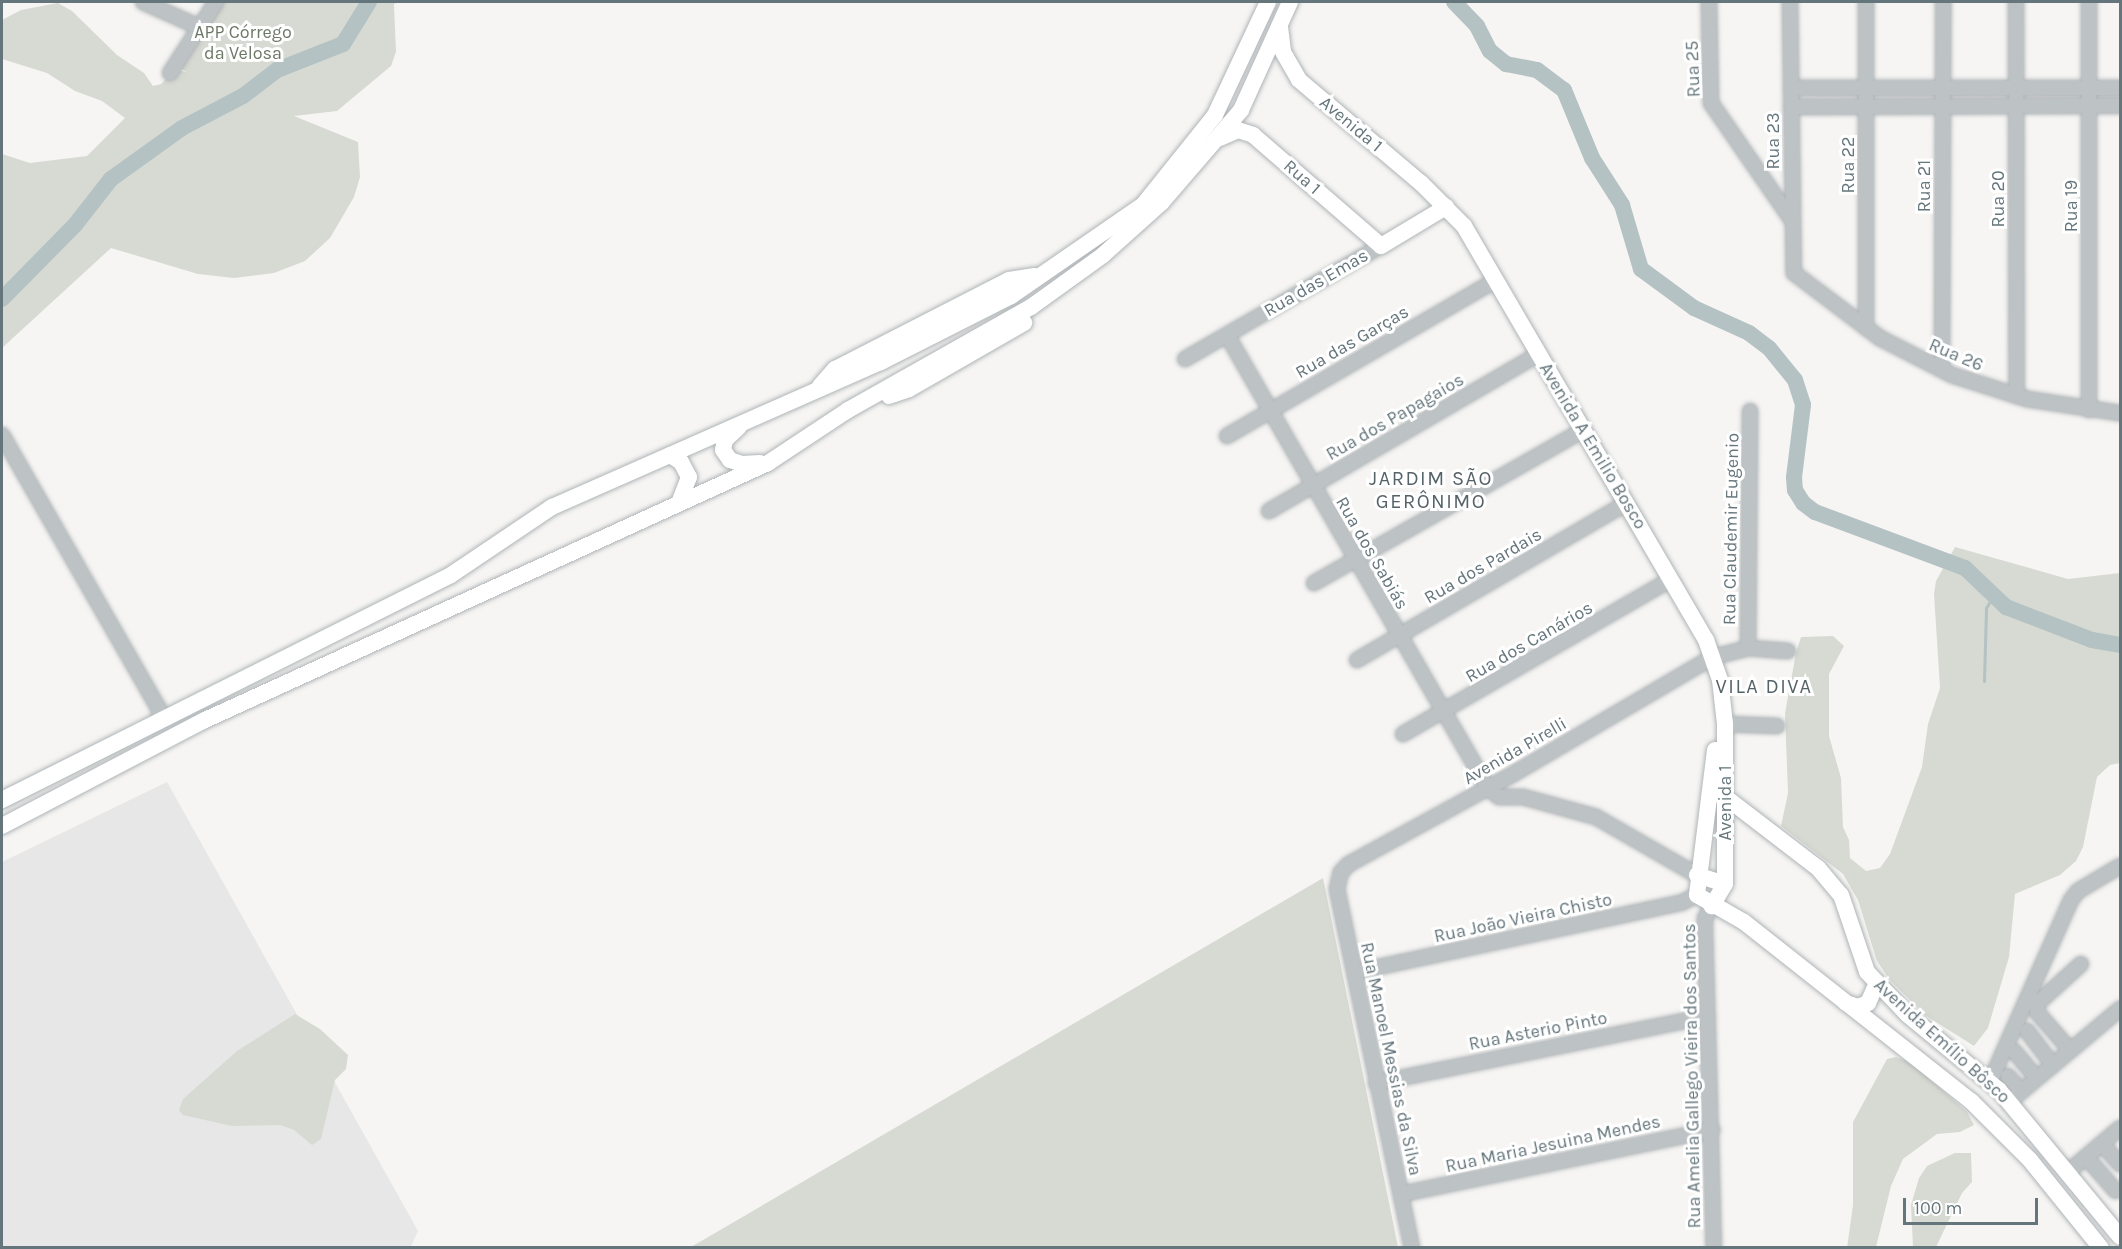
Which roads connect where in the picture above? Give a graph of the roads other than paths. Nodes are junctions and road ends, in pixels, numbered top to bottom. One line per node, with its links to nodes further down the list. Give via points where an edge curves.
1 (143, 2): 11 (street)
2 (216, 2): 11 (street)
3 (1268, 2): 42 (main road, via 1215,115 1143,205 1011,296 815,392)
4 (1290, 2): 12 (main road)
5 (1709, 2): 28 (street, Rua 25, via 1711,104)
6 (1790, 2): 14 (street, Rua 23)
7 (1866, 2): 15 (street, Rua 22)
8 (1943, 2): 16 (street, Rua 21)
9 (2016, 2): 17 (street, Rua 20)
10 (2089, 2): 18 (street, Rua 19)
11 (197, 26): 13 (street)
12 (1280, 27): 26 (main road, via 1241,111); 27 (main road, Avenida 1, via 1283,52 1299,80)
13 (170, 73)
14 (1791, 88): 15 (street); 23 (street, Rua 23)
15 (1866, 88): 16 (street); 24 (street, Rua 22)
16 (1942, 88): 17 (street); 25 (street, Rua 21)
17 (2016, 88): 18 (street); 20 (street, Rua 20)
18 (2089, 88): 19 (street); 21 (street, Rua 19)
19 (2121, 88)
20 (2016, 106): 21 (street); 25 (street); 37 (street, Rua 20)
21 (2089, 106): 22 (street); 38 (street, Rua 19)
22 (2121, 106)
23 (1791, 107): 24 (street); 28 (street, Rua 23)
24 (1866, 107): 25 (street); 32 (street, Rua 22)
25 (1942, 107): 36 (street, Rua 21)
26 (1216, 140): 29 (main road, Rua 1, via 1238,130 1253,135); 47 (main road, via 1162,202 1103,255 1031,307 848,410)
27 (1446, 207): 29 (main road, Rua das Emas); 31 (main road, Avenida A Emilio Bosco, via 1464,226)
28 (1791, 219): 30 (street, Rua 23, via 1792,266)
29 (1381, 246): 33 (street, Rua das Emas)
30 (1799, 278): 32 (street, Rua 26)
31 (1496, 280): 34 (main road, Avenida A Emilio Bosco); 39 (street, Rua das Garças)
32 (1866, 328): 36 (street, Rua 26)
33 (1227, 335): 35 (street, Rua das Emas); 39 (street, Rua dos Sabiás)
34 (1539, 354): 43 (main road, Avenida A Emilio Bosco); 48 (street, Rua dos Papagaios)
35 (1185, 359)
36 (1942, 370): 37 (street, Rua 26)
37 (2017, 396): 38 (street, Rua 26)
38 (2089, 410): 41 (street, Rua 26)
39 (1270, 411): 45 (street, Rua das Garças); 48 (street, Rua dos Sabiás)
40 (1750, 411): 56 (street, Rua Claudemir Eugenio)
41 (2121, 413)
42 (741, 423): 46 (main road); 47 (main road, via 725,440 723,450 730,460 742,464)
43 (1583, 430): 50 (main road, Avenida A Emilio Bosco); 52 (street)
44 (2, 435): 62 (street, via 158,707)
45 (1227, 436)
46 (670, 455): 49 (main road, via 681,462 689,477); 62 (main road, via 552,507 451,575)
47 (768, 463): 49 (main road)
48 (1312, 486): 51 (street, Rua dos Papagaios); 52 (street, Rua dos Sabiás)
49 (679, 503): 71 (main road, via 205,720)
50 (1627, 503): 53 (main road, Avenida A Emilio Bosco); 55 (street, Rua dos Pardais)
51 (1269, 512)
52 (1356, 560): 54 (street); 55 (street, Rua dos Sabiás)
53 (1672, 579): 58 (main road, Avenida A Emilio Bosco); 61 (street, Rua dos Canários)
54 (1314, 583)
55 (1400, 635): 59 (street, Rua dos Pardais); 61 (street, Rua dos Sabiás)
56 (1748, 648): 57 (street, Avenida Pirelli); 58 (street, Avenida Pirelli)
57 (1788, 651)
58 (1713, 657): 60 (main road, Avenida A Emilio Bosco); 66 (street, Avenida Pirelli)
59 (1358, 660)
60 (1722, 695): 63 (main road, Avenida 1); 73 (main road)
61 (1444, 712): 65 (street, Rua dos Canários); 67 (street, Rua dos Sabiás)
62 (161, 720): 70 (main road)
63 (1725, 724): 64 (street); 68 (main road, Avenida 1)
64 (1778, 726)
65 (1403, 734)
66 (1515, 773): 67 (street, Avenida Pirelli); 69 (street, via 1514,790)
67 (1488, 788): 69 (street, via 1499,796); 74 (street, Avenida Pirelli, via 1349,864)
68 (1724, 796): 75 (main road, Avenida 1); 80 (main road, Avenida Emílio Bôsco, via 1818,868 1841,895 1867,972)
69 (1522, 797): 73 (street, via 1596,816)
70 (2, 800)
71 (2, 826)
72 (2121, 866): 90 (street, via 2078,891 2072,900)
73 (1697, 875): 75 (main road, via 1714,884); 76 (main road)
74 (1338, 878): 79 (street, Rua Manoel Messias da Silva)
75 (1725, 884): 77 (main road)
76 (1697, 895): 77 (main road, Avenida Emílio Bôsco); 79 (street, Rua João Vieira Chisto, via 1683,902)
77 (1712, 906): 81 (main road, Avenida Emílio Bôsco, via 1744,922); 83 (street, Rua Amelia Gallego Vieira dos Santos, via 1705,918)
78 (2081, 964): 85 (street, via 2038,1003 2037,1012)
79 (1355, 972): 91 (street, Rua Manoel Messias da Silva)
80 (1877, 983): 81 (main road, via 1868,1003); 90 (main road, Avenida Emílio Bôsco, via 1908,1015)
81 (1845, 1003): 95 (main road, Avenida Emílio Bôsco, via 1917,1055)
82 (2121, 1009): 85 (street)
83 (1707, 1016): 91 (street, Rua Asterio Pinto); 94 (street, Rua Amelia Gallego Vieira dos Santos)
84 (2027, 1031): 87 (street)
85 (2070, 1050): 87 (street)
86 (2014, 1051): 89 (street)
87 (2053, 1065): 89 (street)
88 (2008, 1076): 92 (street)
89 (2037, 1078): 92 (street)
90 (1990, 1082): 92 (main road, Avenida Emílio Bôsco)
91 (1376, 1083): 101 (street, Rua Manoel Messias da Silva)
92 (2016, 1101): 95 (main road, via 2003,1116); 99 (main road, Avenida Emílio Bôsco)
93 (2121, 1128): 96 (street)
94 (1712, 1130): 101 (street, Rua Maria Jesuina Mendes); 104 (street, Rua Amelia Gallego Vieira dos Santos)
95 (2006, 1134): 105 (main road, Avenida Emílio Bôsco)
96 (2102, 1144): 97 (street); 98 (street)
97 (2086, 1157): 99 (street); 100 (street)
98 (2121, 1164)
99 (2068, 1172): 102 (main road, Avenida Emílio Bôsco)
100 (2116, 1191)
101 (1402, 1194): 103 (street, Rua Manoel Messias da Silva)
102 (2121, 1238): 106 (street)
103 (1412, 1248)
104 (1714, 1248)
105 (2101, 1248)
106 (2112, 1248)

